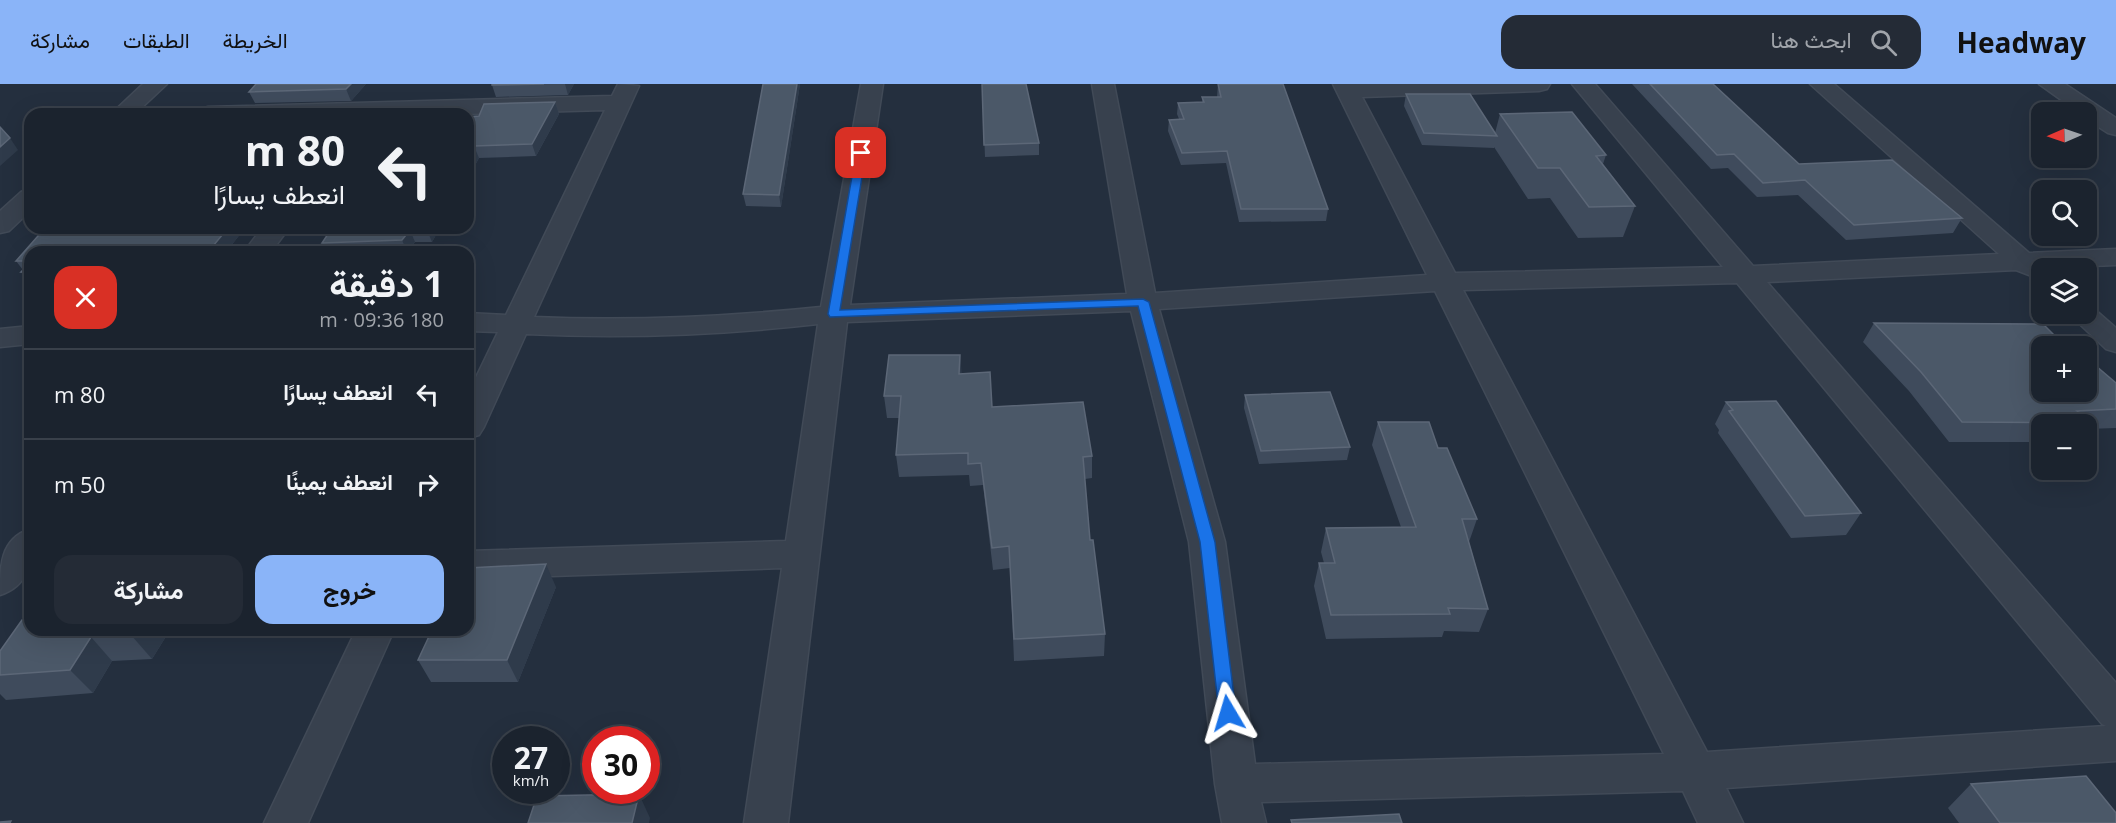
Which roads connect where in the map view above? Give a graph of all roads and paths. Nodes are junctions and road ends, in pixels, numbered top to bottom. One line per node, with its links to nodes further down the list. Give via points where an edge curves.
1 (156, 84): 11 (street)
2 (393, 84): 12 (street)
3 (872, 84): 25 (street)
4 (1103, 84): 24 (street)
5 (1539, 84): 9 (street)
6 (1583, 84): 22 (street)
7 (1821, 84): 21 (street)
8 (2050, 84): 14 (street)
9 (1346, 87): 23 (street)
10 (624, 93): 13 (street); 27 (street)
11 (130, 108)
12 (374, 108)
13 (424, 108)
14 (2116, 128)
15 (24, 203): 16 (street)
16 (0, 225)
17 (271, 234): 18 (street)
18 (262, 246)
19 (2116, 256): 20 (street)
20 (2097, 259)
21 (2031, 268): 22 (street)
22 (1744, 275): 23 (street); 38 (street)
23 (1447, 282): 24 (street); 40 (street)
24 (1143, 302): 25 (street); 41 (street, via 1207,542)
25 (834, 314): 27 (street, via 668,327); 34 (street)
26 (474, 322): 27 (street)
27 (516, 324): 32 (street)
28 (2094, 324): 31 (street)
29 (24, 336): 30 (street)
30 (0, 338)
31 (2116, 343)
32 (474, 414)
33 (24, 550): 36 (street)
34 (802, 555): 35 (street); 43 (street)
35 (474, 565)
36 (0, 581)
37 (372, 636): 42 (street)
38 (2116, 712)
39 (2116, 743): 40 (street)
40 (1694, 772): 41 (street); 44 (street)
41 (1240, 804)
42 (286, 823)
43 (766, 823)
44 (1721, 823)

